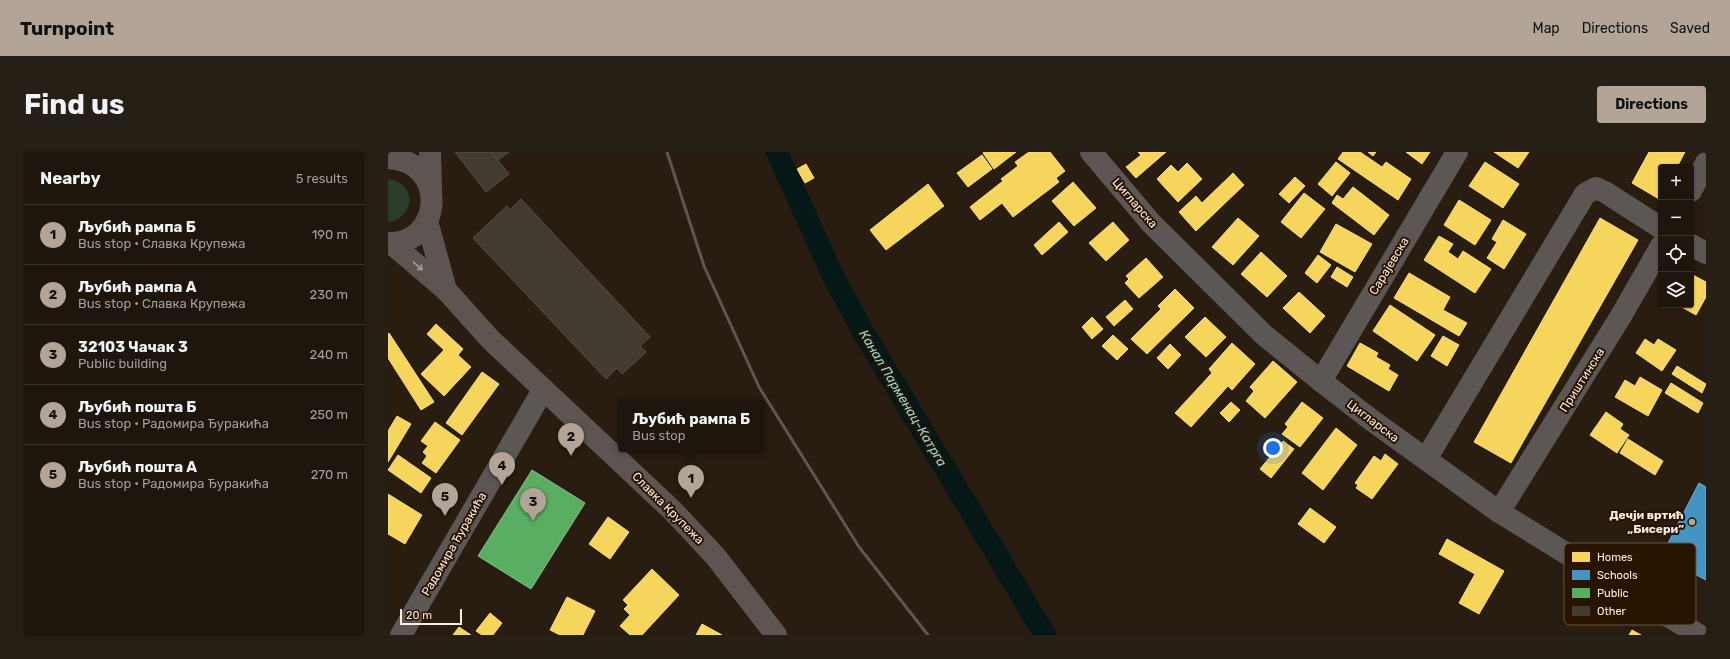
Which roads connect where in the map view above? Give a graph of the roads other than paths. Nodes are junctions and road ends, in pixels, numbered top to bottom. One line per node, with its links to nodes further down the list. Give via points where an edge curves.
1 (394, 152): 5 (main road)
2 (430, 152): 8 (main road)
3 (1091, 152): 16 (street, Цигларска, via 1156,229 1264,335)
4 (1457, 152): 16 (street, Сарајевска)
5 (388, 157): 8 (main road, via 409,163 419,170)
6 (1706, 163): 7 (street)
7 (1694, 185)
8 (431, 190): 9 (main road, via 432,200)
9 (427, 220): 11 (main road, via 418,232 405,240); 15 (main road)
10 (1658, 226): 18 (street, via 1596,188 1585,194)
11 (390, 243): 15 (main road, Славка Крупежа, one-way to 15)
12 (1694, 247): 14 (street)
13 (1658, 251): 19 (street, Приштинска, via 1621,316)
14 (1706, 253)
15 (446, 290): 17 (main road, Славка Крупежа, via 491,340)
16 (1321, 381): 18 (street, Цигларска)
17 (544, 390): 22 (street, Радомира Ђуракића); 23 (main road, Славка Крупежа, via 678,516 716,557)
18 (1426, 459): 19 (street, Цигларска)
19 (1499, 512): 20 (street, Цигларска)
20 (1564, 552)
21 (1684, 625): 24 (street, Цигларска)
22 (401, 635)
23 (776, 635)
24 (1700, 635)

